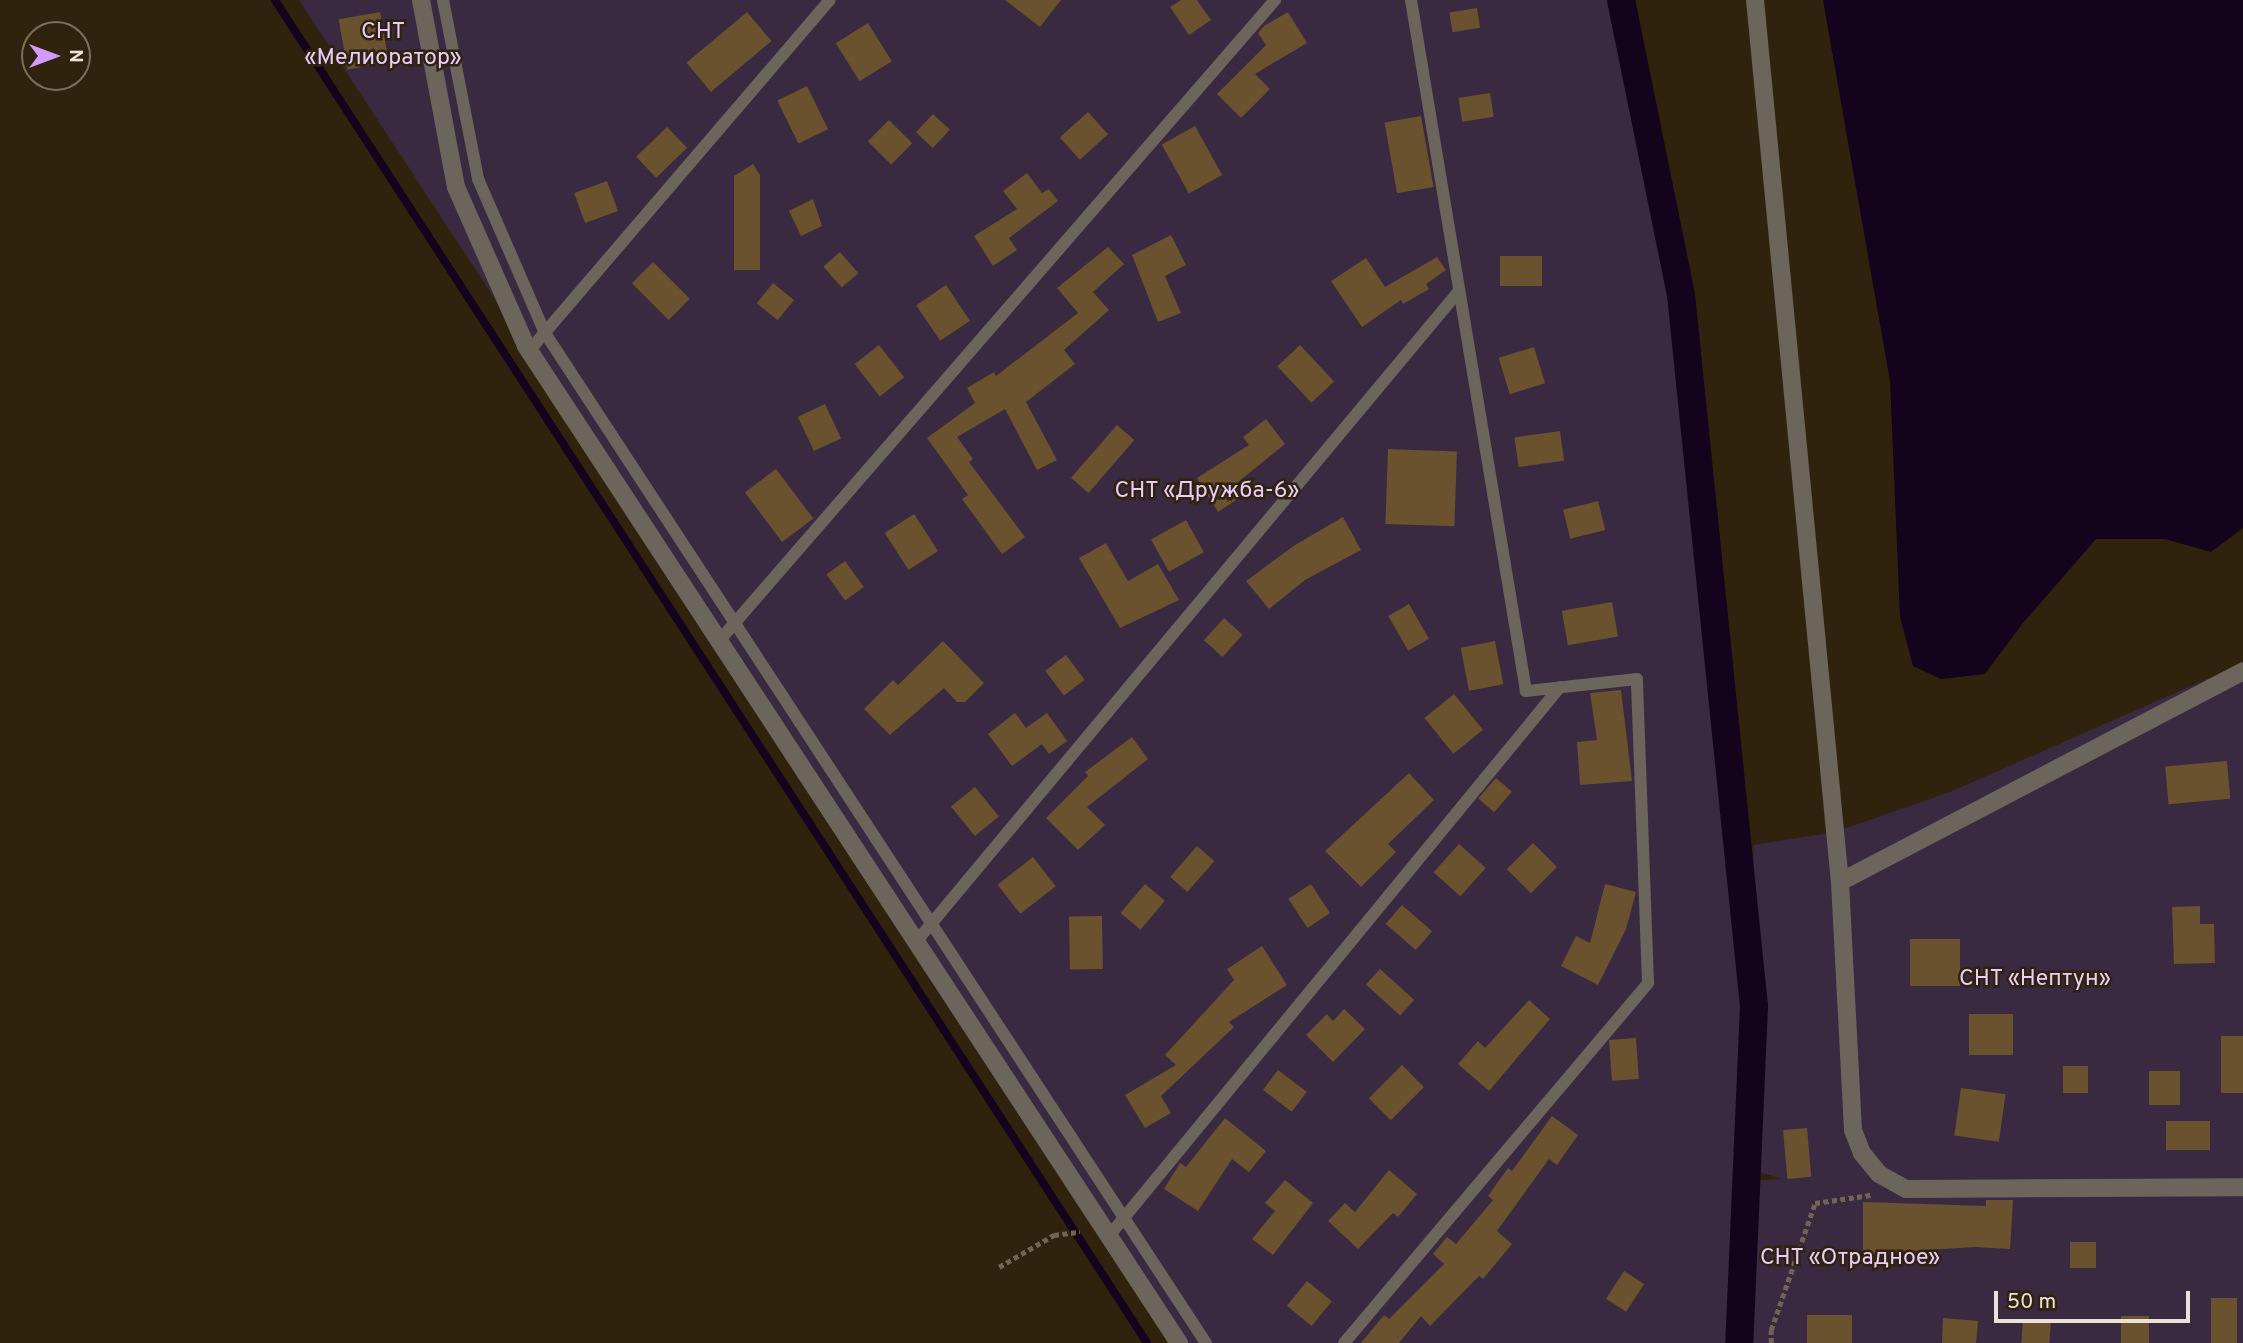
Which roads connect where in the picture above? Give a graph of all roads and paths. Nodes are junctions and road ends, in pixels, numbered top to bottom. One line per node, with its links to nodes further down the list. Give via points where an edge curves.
1 (421, 0): 9 (street, via 456,187)
2 (443, 0): 8 (lane, via 478,179)
3 (831, 0): 8 (lane)
4 (1275, 0): 10 (lane)
5 (1411, 0): 7 (lane)
6 (1755, 0): 14 (street)
7 (1459, 291): 13 (lane, via 1526,691); 15 (lane)
8 (545, 333): 9 (lane); 10 (lane)
9 (529, 351): 11 (street)
10 (735, 623): 11 (lane); 15 (lane)
11 (719, 641): 16 (street)
12 (2243, 671): 14 (street)
13 (1560, 687): 19 (lane); 25 (lane, via 1637,679 1648,983)
14 (1840, 881): 18 (street, via 1853,1130 1862,1153 1879,1174)
15 (932, 923): 16 (lane); 19 (lane)
16 (916, 942): 21 (street)
17 (2243, 1187): 18 (street)
18 (1906, 1189): 26 (path, via 1815,1203 1771,1330)
19 (1124, 1217): 21 (lane); 24 (lane)
20 (1086, 1232): 22 (path, via 1061,1233)
21 (1109, 1236): 23 (street)
22 (999, 1267)
23 (1179, 1343)
24 (1206, 1343)
25 (1344, 1343)
26 (1771, 1343)

